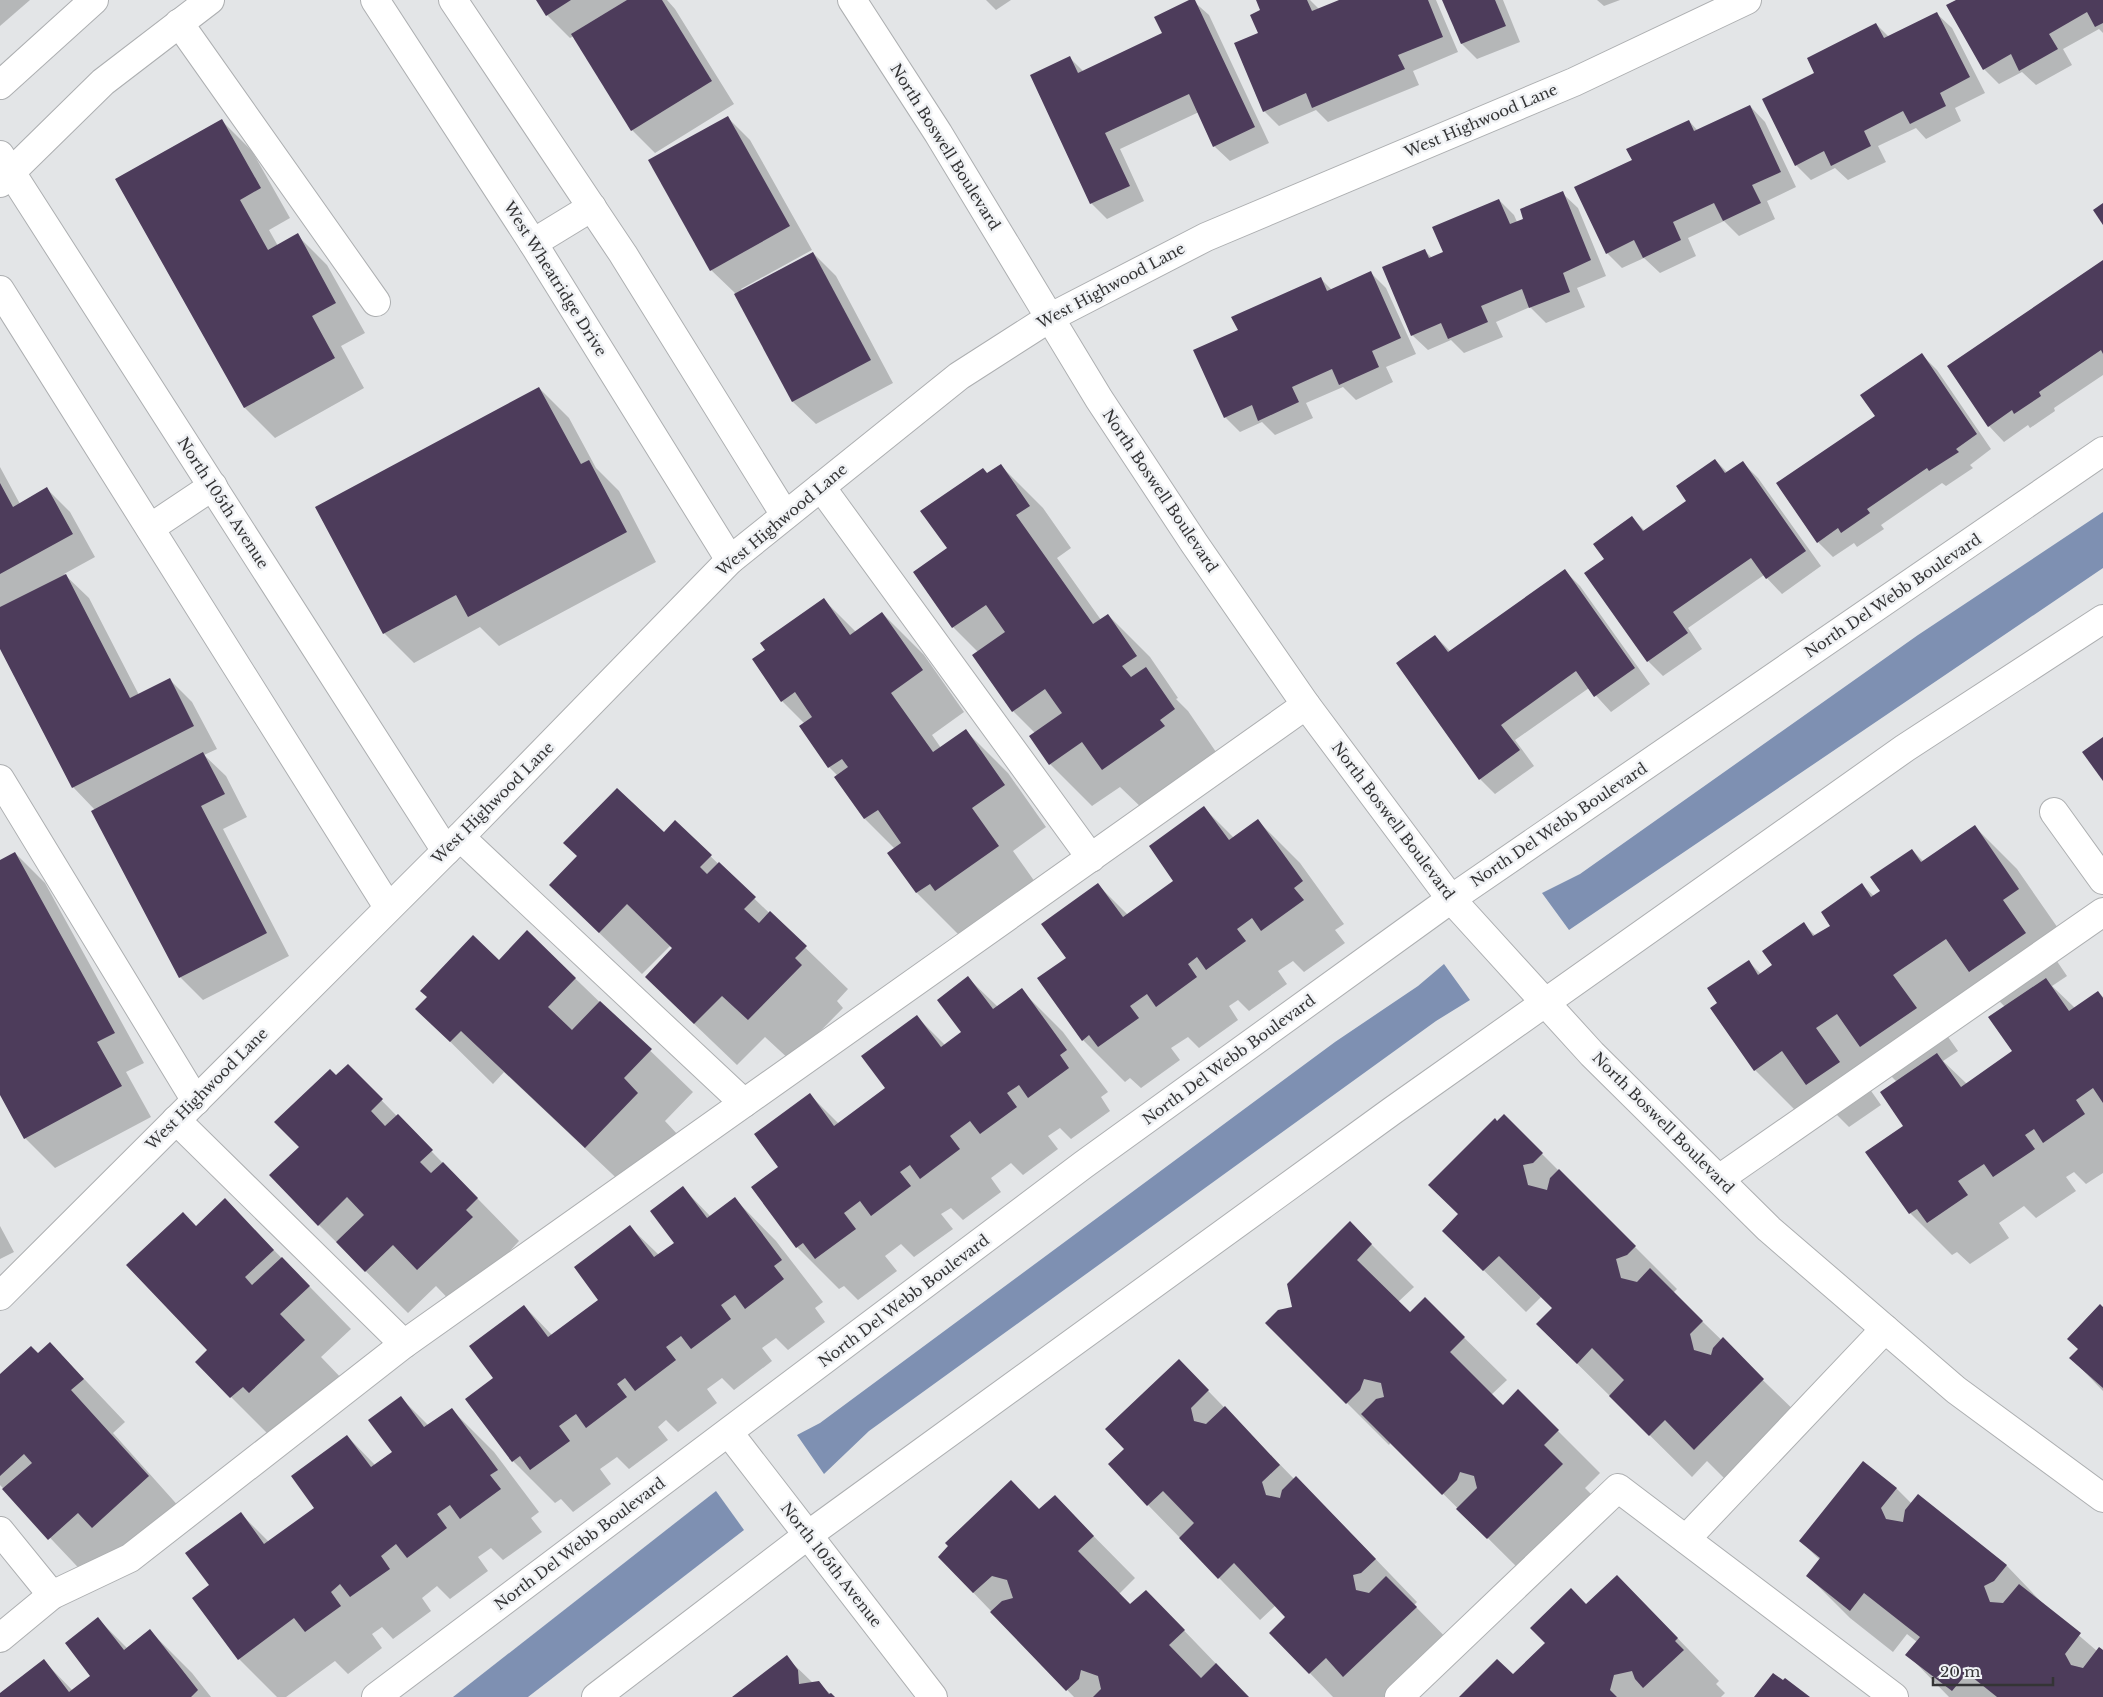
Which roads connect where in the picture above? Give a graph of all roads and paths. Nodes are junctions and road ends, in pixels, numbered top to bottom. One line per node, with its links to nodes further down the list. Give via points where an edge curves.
1 (94, 0): 8 (street)
2 (210, 0): 7 (street)
3 (375, 0): 11 (street, West Wheatridge Drive)
4 (453, 0): 10 (street)
5 (852, 0): 14 (street, North Boswell Boulevard)
6 (1747, 0): 14 (street, West Highwood Lane, via 1574,82 1206,237)
7 (179, 23): 9 (street, via 103,82); 13 (street)
8 (0, 84)
9 (4, 169): 16 (street, North 105th Avenue)
10 (592, 207): 11 (street); 18 (street)
11 (534, 243): 20 (street, West Wheatridge Drive)
12 (0, 290): 19 (street)
13 (376, 302)
14 (1051, 317): 17 (street, West Highwood Lane, via 959,376); 22 (street, North Boswell Boulevard, via 1104,407)
15 (2103, 451): 28 (street, North Del Webb Boulevard)
16 (213, 486): 19 (street); 25 (street, North 105th Avenue)
17 (821, 487): 18 (street, West Highwood Lane); 26 (street)
18 (785, 515): 20 (street, West Highwood Lane)
19 (150, 528): 29 (street)
20 (730, 560): 25 (street, West Highwood Lane)
21 (2103, 619): 31 (street, via 1905,748)
22 (1306, 705): 26 (street); 28 (street, North Boswell Boulevard)
23 (0, 779): 32 (street)
24 (2054, 812): 27 (street)
25 (453, 844): 29 (street, West Highwood Lane); 33 (street, North 105th Avenue)
26 (1091, 858): 33 (street)
27 (2103, 880)
28 (1451, 899): 31 (street, North Boswell Boulevard); 39 (street, North Del Webb Boulevard, via 1083,1165)
29 (388, 907): 32 (street, West Highwood Lane)
30 (2103, 912): 35 (street)
31 (1544, 1002): 35 (street, North Boswell Boulevard); 42 (street)
32 (196, 1100): 34 (street, West Highwood Lane)
33 (744, 1103): 38 (street)
34 (176, 1120): 36 (street, West Highwood Lane); 38 (street)
35 (1719, 1179): 37 (street, North Boswell Boulevard, via 1769,1229)
36 (0, 1296)
37 (1885, 1329): 40 (street, North Boswell Boulevard, via 1956,1390); 43 (street)
38 (404, 1344): 44 (street, via 130,1558)
39 (729, 1433): 42 (street, North 105th Avenue); 46 (street, North Del Webb Boulevard)
40 (2103, 1498)
41 (0, 1531): 44 (street)
42 (808, 1535): 47 (street); 48 (street, North 105th Avenue)
43 (1686, 1539): 49 (street, via 1618,1488); 50 (street)
44 (52, 1595): 45 (street)
45 (0, 1638)
46 (376, 1697)
47 (596, 1697)
48 (933, 1697)
49 (1399, 1697)
50 (1894, 1697)

